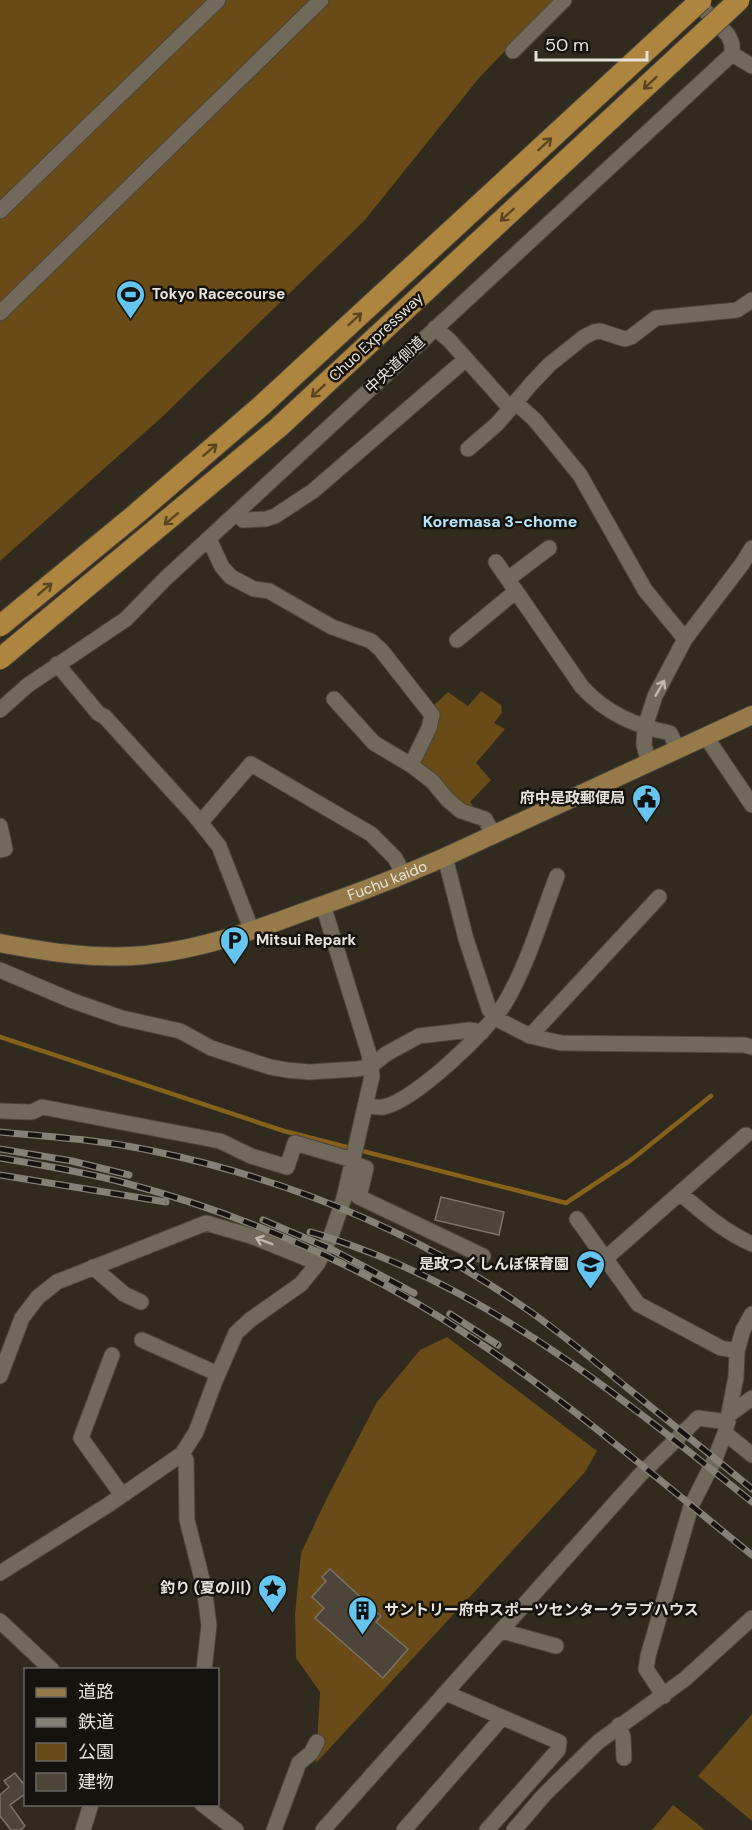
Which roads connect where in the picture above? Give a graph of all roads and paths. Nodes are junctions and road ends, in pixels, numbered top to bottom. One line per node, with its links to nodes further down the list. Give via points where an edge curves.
1 (218, 0): 10 (street)
2 (321, 0): 12 (street)
3 (564, 0): 7 (street)
4 (695, 0): 8 (street, via 728,35)
5 (701, 0): 23 (highway, Chuo Expressway, one-way to 5, bridge, via 260,406)
6 (739, 0): 26 (highway, Chuo Expressway, one-way to 26, bridge, via 279,427)
7 (513, 51)
8 (732, 54): 9 (street); 13 (street, 中央道側道)
9 (752, 66)
10 (0, 211)
11 (752, 300): 15 (street, via 736,310 656,318 625,339 606,332 584,336 550,364)
12 (0, 313)
13 (435, 328): 14 (street); 17 (street, 中央道側道)
14 (466, 359): 15 (street); 17 (street, via 313,491 266,519 243,520)
15 (513, 405): 16 (street); 24 (street, via 535,420 574,468 641,583)
16 (468, 448)
17 (237, 513): 18 (street, 中央道側道)
18 (209, 538): 27 (street, 中央道側道, via 126,619); 35 (street, via 231,577 254,589 269,591 332,627 372,641 381,650 432,715)
19 (549, 548): 22 (street)
20 (752, 548): 24 (street)
21 (496, 562): 22 (street)
22 (512, 585): 25 (street); 31 (street, via 596,703)
23 (0, 626)
24 (685, 639): 31 (street, one-way to 24, via 655,696)
25 (457, 640)
26 (0, 659)
27 (57, 664): 29 (street, 中央道側道); 37 (street)
28 (334, 699): 35 (street, via 374,743)
29 (0, 710)
30 (752, 715): 32 (main road, Fuchu kaido)
31 (645, 727): 33 (street, via 670,733); 34 (street)
32 (706, 737): 33 (main road, Fuchu kaido); 36 (street)
33 (678, 750): 34 (main road, Fuchu kaido)
34 (649, 764): 39 (main road, Fuchu kaido)
35 (411, 765): 39 (street, via 461,811 485,819)
36 (752, 805)
37 (201, 822): 42 (street, via 251,764 371,834 395,858); 46 (street, via 219,846)
38 (0, 826): 40 (street, via 5,849)
39 (494, 836): 41 (main road, Fuchu kaido)
40 (0, 850)
41 (446, 857): 42 (main road, Fuchu kaido); 49 (street, via 466,939)
42 (404, 875): 45 (main road, Fuchu kaido)
43 (557, 876): 49 (street, via 517,980)
44 (659, 897): 51 (street)
45 (322, 905): 46 (main road, Fuchu kaido); 53 (street)
46 (252, 931): 47 (main road, Fuchu kaido, via 190,949 144,956 98,957)
47 (0, 943)
48 (0, 970): 53 (street, via 73,1001 122,1018 180,1031 211,1048 270,1067 309,1072)
49 (495, 1018): 50 (street); 51 (street)
50 (482, 1032): 53 (street, via 419,1036); 54 (street, via 416,1089 383,1107)
51 (530, 1036): 52 (street, via 561,1043)
52 (752, 1047)
53 (371, 1066): 54 (street)
54 (365, 1106): 57 (street)
55 (0, 1111): 57 (street, via 32,1112 42,1107 220,1141 287,1167 295,1143)
56 (746, 1135): 58 (street)
57 (354, 1156): 61 (street, via 366,1168 359,1197); 63 (street, via 339,1216)
58 (681, 1194): 60 (street, via 721,1227); 62 (street)
59 (577, 1219): 62 (street)
60 (752, 1244)
61 (483, 1256)
62 (606, 1258): 69 (street, via 638,1304 721,1348)
63 (318, 1263): 64 (street, one-way to 64, via 206,1223); 72 (street, via 301,1284 236,1333)
64 (93, 1267): 65 (street, via 124,1294); 70 (street, via 57,1282 38,1297 22,1318)
65 (141, 1302)
66 (752, 1314): 69 (street)
67 (0, 1338): 70 (street)
68 (142, 1340): 72 (street)
69 (737, 1351): 75 (street)
70 (9, 1353): 73 (street)
71 (112, 1355): 78 (street, via 111,1375 81,1438)
72 (218, 1374): 76 (street, via 196,1432)
73 (0, 1376)
74 (752, 1398): 75 (street)
75 (727, 1423): 77 (street); 82 (street, via 707,1418 693,1423 640,1475); 87 (street, via 714,1461 691,1506 649,1650 646,1669)
76 (182, 1454): 78 (street); 85 (street, via 186,1460 188,1520 209,1625)
77 (752, 1455)
78 (122, 1495): 79 (street)
79 (0, 1573)
80 (752, 1618): 87 (street)
81 (0, 1621): 84 (street)
82 (502, 1630): 83 (street); 86 (street)
83 (556, 1646)
84 (50, 1668)
85 (204, 1668)
86 (446, 1693): 88 (street); 97 (street)
87 (664, 1696): 89 (street)
88 (502, 1718): 98 (street); 99 (street, via 559,1742 558,1750)
89 (619, 1725): 91 (street); 100 (street, via 578,1760)
90 (317, 1742): 96 (street, via 299,1762)
91 (624, 1758)
92 (90, 1806): 94 (street)
93 (205, 1806): 95 (street)
94 (83, 1830)
95 (236, 1830)
96 (274, 1830)
97 (323, 1830)
98 (404, 1830)
99 (487, 1830)
100 (514, 1830)

